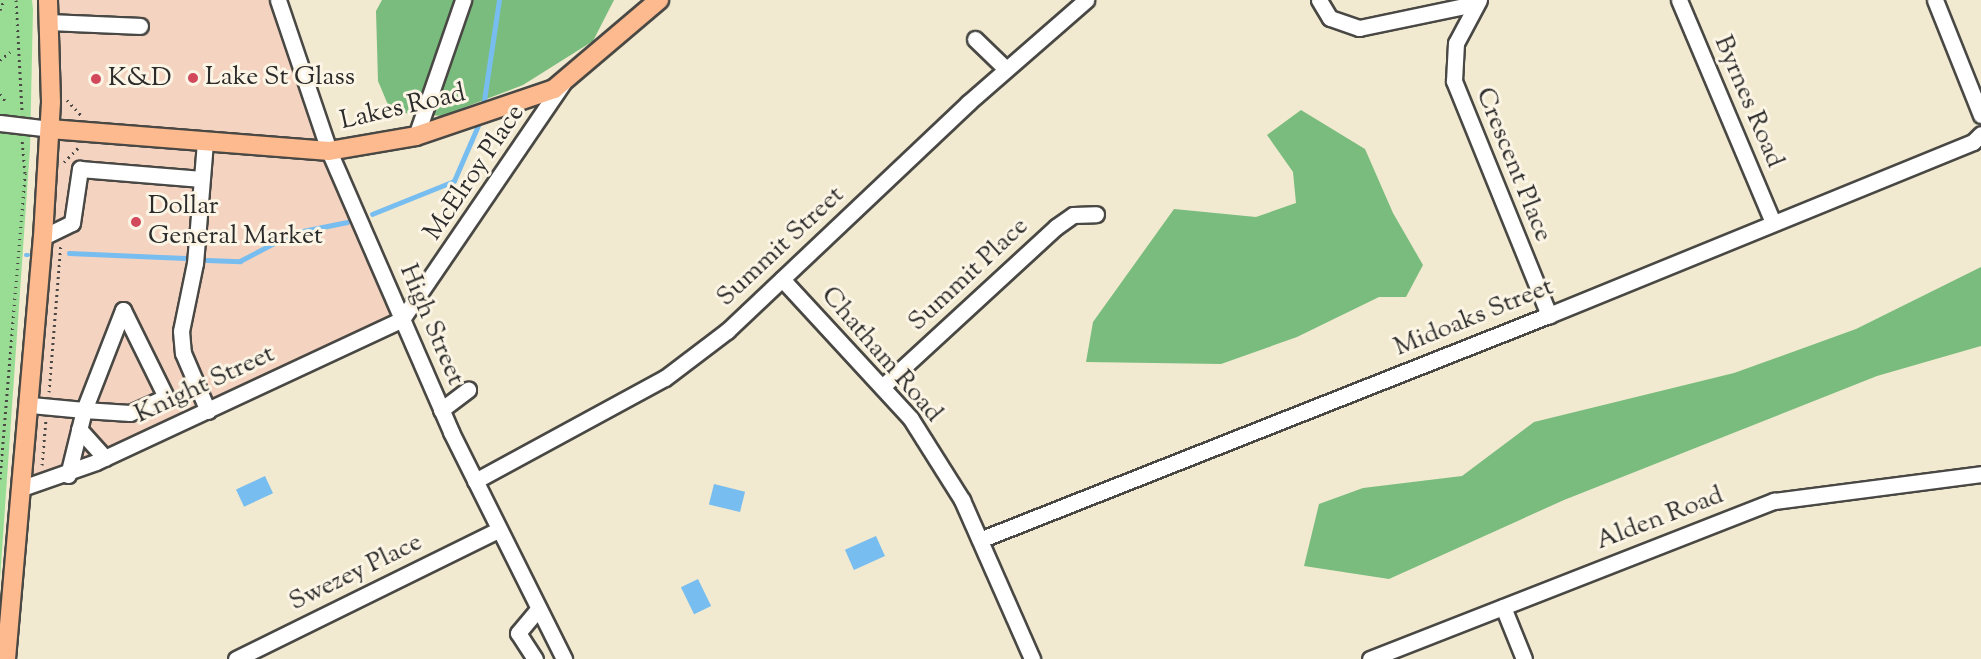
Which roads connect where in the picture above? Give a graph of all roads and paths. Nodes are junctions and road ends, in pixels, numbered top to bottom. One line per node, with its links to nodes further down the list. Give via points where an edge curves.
1 (4, 0): 12 (path)
2 (16, 0): 26 (path)
3 (48, 0): 13 (main road)
4 (278, 0): 32 (street, High Street)
5 (463, 0): 29 (street)
6 (659, 0): 19 (main road, Lakes Road)
7 (1086, 0): 18 (street, Summit Street)
8 (1319, 0): 11 (street, via 1330,18 1359,28)
9 (1679, 0): 36 (street, Byrnes Road)
10 (1935, 0): 23 (street)
11 (1477, 2): 39 (street, Crescent Place, via 1456,43 1456,91)
12 (0, 10)
13 (50, 22): 14 (street); 27 (main road)
14 (140, 26)
15 (975, 39): 18 (street)
16 (10, 52): 17 (path)
17 (0, 60)
18 (1006, 69): 38 (street, Summit Street)
19 (564, 81): 29 (main road, Lakes Road, via 519,105); 40 (street, McElroy Place)
20 (67, 88): 24 (path, via 75,110)
21 (0, 94): 22 (path)
22 (7, 103)
23 (1981, 115)
24 (94, 117)
25 (0, 123): 26 (street)
26 (22, 125): 27 (street); 48 (path, via 25,173)
27 (50, 129): 30 (main road, Lakes Road); 37 (main road)
28 (1981, 134): 36 (street, Midoaks Street)
29 (416, 136): 32 (main road, Lakes Road)
30 (205, 142): 32 (main road, Lakes Road); 34 (street)
31 (89, 146): 33 (path, via 81,146 63,163)
32 (329, 151): 40 (street, High Street)
33 (62, 175)
34 (202, 179): 37 (street, via 80,169 72,223); 46 (street, via 195,263 181,331 183,353)
35 (1096, 214): 41 (street, Summit Place, via 1073,215 1056,227)
36 (1773, 222): 39 (street, Midoaks Street)
37 (51, 234): 43 (main road); 43 (path, via 61,284)
38 (782, 279): 41 (street, Chatham Road); 54 (street, Summit Street, via 727,332 665,378)
39 (1549, 315): 57 (street, Midoaks Street)
40 (402, 319): 45 (street, High Street); 46 (street, Knight Street)
41 (882, 387): 57 (street, Chatham Road, via 910,419)
42 (468, 390): 45 (street)
43 (39, 405): 44 (street); 50 (path); 55 (main road)
44 (84, 410): 44 (street, via 130,413 166,397 123,310); 47 (street)
45 (441, 410): 54 (street, High Street)
46 (208, 411): 49 (street, Knight Street)
47 (79, 429): 49 (street); 52 (street)
48 (1, 448): 53 (path)
49 (105, 458): 52 (street, Knight Street)
50 (42, 465)
51 (1981, 474): 58 (street, Alden Road, via 1774,501)
52 (68, 475): 55 (street, Knight Street)
53 (0, 479)
54 (475, 481): 56 (street, High Street)
55 (25, 487): 60 (main road)
56 (498, 530): 59 (street, High Street); 61 (street, Swezey Place)
57 (982, 539): 64 (street, Chatham Road)
58 (1503, 607): 65 (street, Alden Road); 66 (street)
59 (538, 609): 62 (street, via 518,633); 63 (street, High Street)
60 (6, 659)
61 (236, 659)
62 (535, 659)
63 (564, 659)
64 (1032, 659)
65 (1370, 659)
66 (1524, 659)

